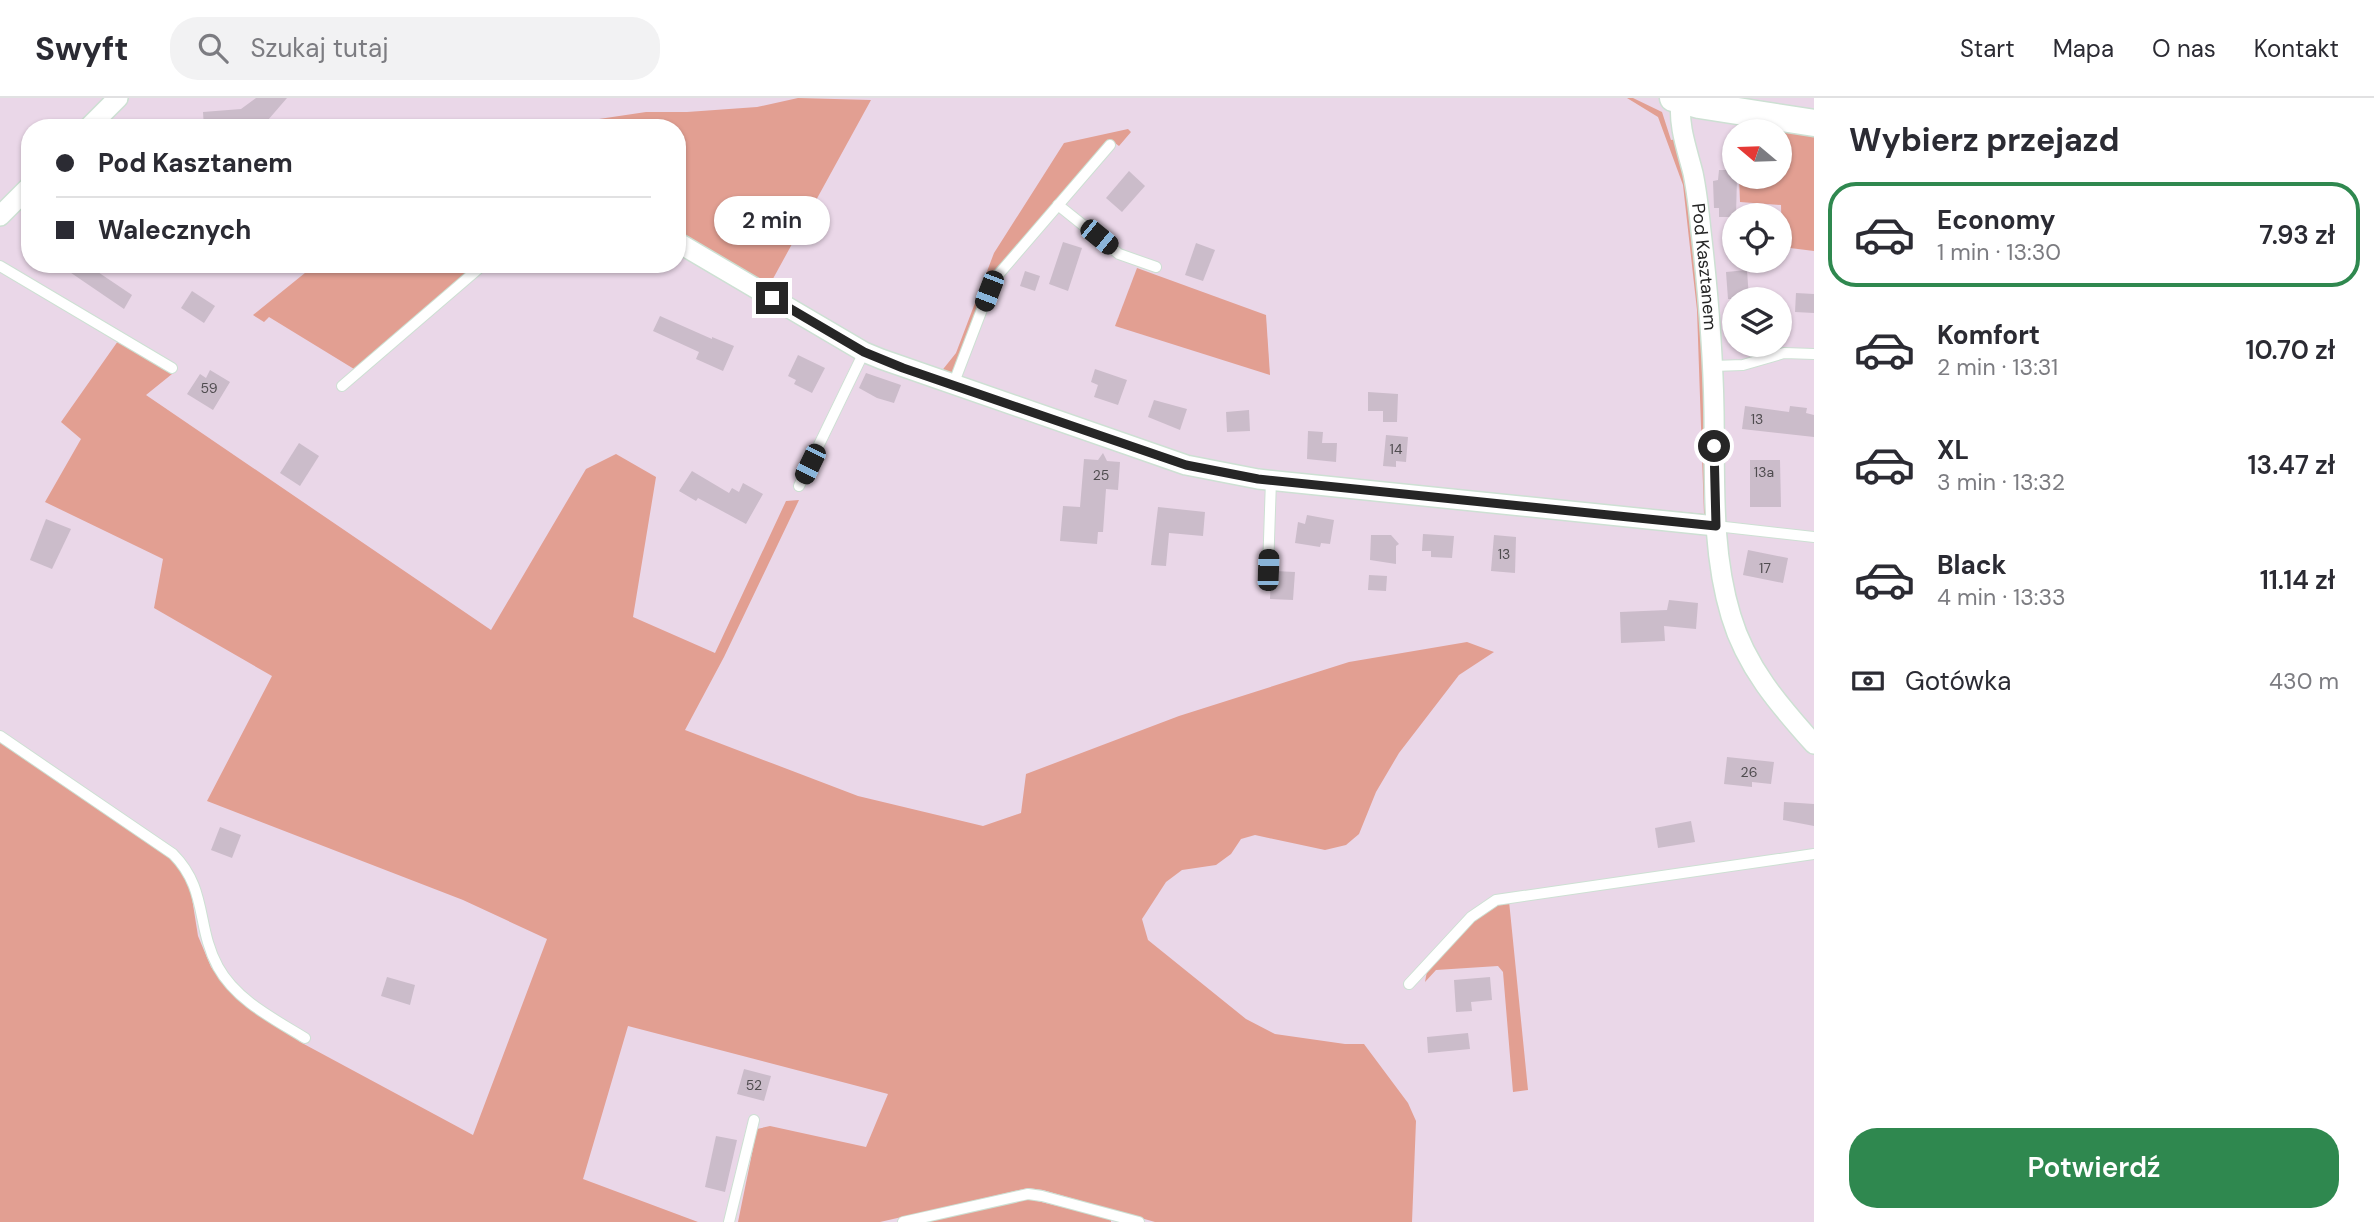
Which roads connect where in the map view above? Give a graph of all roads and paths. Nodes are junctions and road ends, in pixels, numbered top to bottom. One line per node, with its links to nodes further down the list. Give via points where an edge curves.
1 (118, 98): 4 (street)
2 (1677, 99): 3 (street); 16 (street, Pod Kasztanem, via 1697,191)
3 (1721, 103): 5 (street)
4 (97, 119)
5 (1814, 123)
6 (1110, 145): 8 (lane)
7 (21, 195): 9 (street)
8 (1058, 205): 12 (lane, via 1119,254); 19 (lane, via 998,275)
9 (0, 216)
10 (686, 247): 14 (street)
11 (0, 266): 17 (lane)
12 (1156, 267)
13 (474, 273): 18 (lane)
14 (864, 352): 19 (street); 21 (lane)
15 (1814, 354): 16 (lane, via 1784,353 1743,365)
16 (1713, 366): 22 (street, Pod Kasztanem)
17 (172, 368)
18 (342, 386)
19 (953, 386): 20 (street, via 1186,465)
20 (1270, 481): 22 (street); 24 (lane)
21 (799, 486)
22 (1716, 526): 23 (lane); 26 (street, Pod Kasztanem, via 1723,583 1738,638 1760,680)
23 (1814, 537)
24 (1268, 570)
25 (0, 736): 29 (lane, via 173,854 193,880 206,934 227,981)
26 (1814, 744)
27 (1814, 854): 28 (lane, via 1496,900 1471,917)
28 (1409, 984)
29 (305, 1038)
30 (754, 1120): 31 (lane)
31 (729, 1222)
32 (903, 1222): 33 (lane, via 1028,1194)
33 (1139, 1222)

